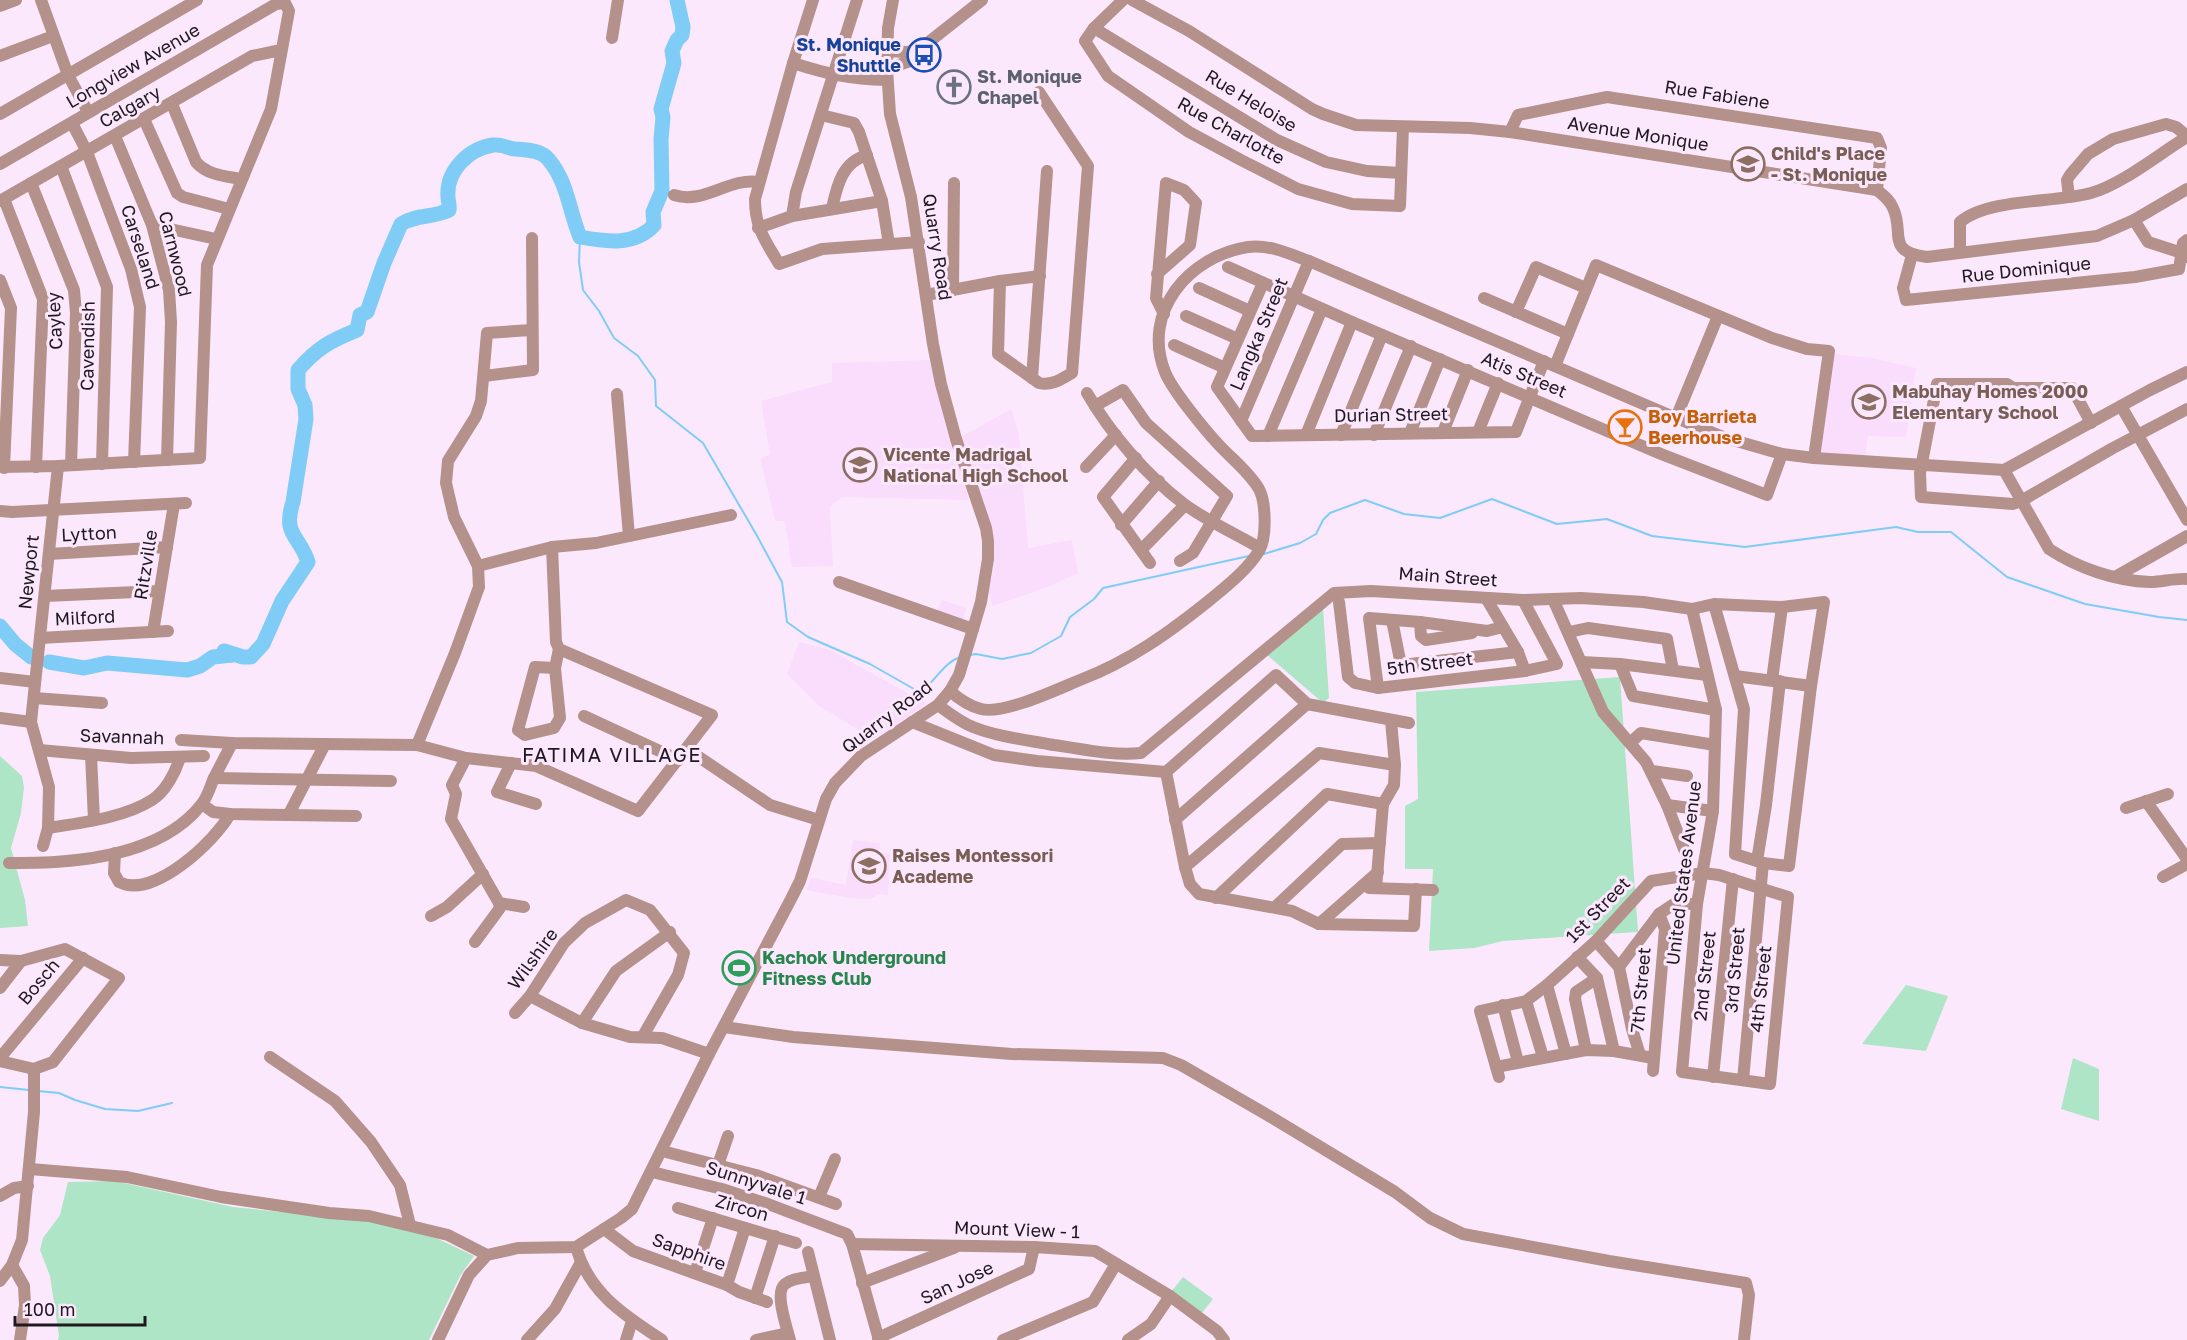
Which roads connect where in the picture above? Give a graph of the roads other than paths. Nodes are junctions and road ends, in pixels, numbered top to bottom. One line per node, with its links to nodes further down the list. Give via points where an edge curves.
1 (16, 0): 11 (street)
2 (41, 0): 13 (street)
3 (197, 0): 20 (street)
4 (618, 0): 14 (street)
5 (813, 0): 19 (street)
6 (857, 0): 22 (street)
7 (893, 0): 17 (street, Quarry Road)
8 (982, 0): 15 (street)
9 (1123, 0): 12 (street)
10 (1132, 0): 30 (street, Avenue Monique, via 1318,112 1356,125)
11 (0, 6)
12 (1094, 28): 39 (street, Rue Heloise, via 1277,140 1326,162); 39 (street, Rue Charlotte, via 1085,41 1108,76 1188,132 1298,189 1352,204 1400,206)
13 (53, 36): 18 (street); 20 (street)
14 (612, 38)
15 (921, 48): 17 (street); 21 (street, via 910,61)
16 (280, 50): 24 (street, Calgary, via 252,56); 25 (street, Longview Avenue, via 289,11 285,3 276,4); 40 (street, via 271,109)
17 (887, 51): 21 (street, Quarry Road)
18 (0, 56)
19 (793, 63): 22 (street); 41 (street)
20 (68, 75): 25 (street); 26 (street)
21 (886, 75): 22 (street, via 857,79); 59 (street, Quarry Road, via 890,114)
22 (833, 76): 27 (street)
23 (1039, 92): 96 (street, via 1088,166 1072,373 1051,384)
24 (172, 104): 28 (street, Calgary); 40 (street, via 201,169)
25 (88, 112): 29 (street, Longview Avenue)
26 (0, 114)
27 (821, 115): 35 (street, via 854,123); 52 (street)
28 (144, 119): 32 (street, Calgary); 51 (street, via 177,193)
29 (72, 123): 34 (street, Carseland); 36 (street, Longview Avenue)
30 (1403, 127): 31 (street, Avenue Monique); 39 (street)
31 (1510, 132): 45 (street, Avenue Monique); 45 (street, Rue Fabiene, via 1518,115 1607,97 1877,138 1881,148)
32 (115, 136): 34 (street, Calgary); 54 (street, Carnwood)
33 (2187, 137): 47 (street, via 2109,186); 47 (street, via 2166,124 2097,147 2067,180)
34 (87, 152): 37 (street, Calgary); 120 (street, Carseland, via 131,269 140,307)
35 (867, 155): 49 (street); 50 (street, via 856,158 846,168)
36 (0, 164)
37 (61, 166): 42 (street, Calgary); 121 (street, Cavendish, via 107,287)
38 (1047, 171): 67 (street)
39 (1401, 173)
40 (242, 179): 51 (street)
41 (759, 182): 46 (street, via 742,181 697,198); 55 (street, via 755,199)
42 (31, 183): 48 (street, Calgary); 123 (street, Cayley, via 74,290 76,312)
43 (954, 183): 73 (street)
44 (2187, 189): 53 (street)
45 (1877, 190): 62 (street, via 1895,211 1901,246)
46 (674, 195)
47 (2069, 197): 61 (street, via 2006,204 1966,216 1960,222)
48 (2, 200): 124 (street, via 43,299)
49 (882, 201): 50 (street); 60 (street)
50 (832, 208): 52 (street)
51 (229, 210): 57 (street)
52 (792, 216): 55 (street)
53 (2134, 220): 61 (street, via 2097,236); 63 (street, via 2148,242)
54 (152, 225): 57 (street); 119 (street, Carnwood, via 169,290 171,322)
55 (758, 228): 60 (street, via 779,264 822,249)
56 (532, 238): 84 (street)
57 (216, 239): 119 (street, via 207,265 200,458)
58 (2187, 240): 63 (street, via 2183,243)
59 (919, 242): 60 (street); 74 (street, Quarry Road)
60 (890, 244)
61 (1959, 252): 62 (street)
62 (1912, 255): 63 (street, Rue Dominique, via 1903,288 1906,300 2135,277 2179,269)
63 (2184, 255)
64 (1309, 261): 75 (street, Langka Street); 80 (street, via 1266,247 1221,255 1183,279 1168,299); 91 (street)
65 (1228, 267): 70 (street, Atis Street)
66 (1157, 274): 66 (street, via 1160,240 1166,183 1184,190 1196,203 1190,245); 80 (street, via 1156,298)
67 (1040, 276): 69 (street); 96 (street)
68 (0, 280): 126 (street, via 11,308)
69 (1000, 281): 73 (street); 96 (street, via 998,354)
70 (1263, 282): 75 (street, Atis Street); 78 (street)
71 (1199, 288): 78 (street)
72 (1587, 288): 79 (street, via 1536,267); 82 (street, Durian Street, via 1596,265); 86 (street, Durian Street)
73 (953, 290): 74 (street)
74 (926, 296): 162 (street, Quarry Road, via 941,384 988,541 981,602)
75 (1294, 297): 77 (street, Atis Street); 105 (street, Langka Street)
76 (1484, 298): 79 (street)
77 (1322, 309): 83 (street, Atis Street); 115 (street)
78 (1250, 311): 87 (street)
79 (1516, 312): 86 (street)
80 (1164, 314): 142 (street, via 1159,349 1165,373 1218,444 1259,489 1264,512)
81 (1186, 316): 87 (street)
82 (1718, 316): 104 (street); 118 (street, via 1802,348 1829,351)
83 (1352, 322): 85 (street, Atis Street); 111 (street)
84 (531, 330): 95 (street, via 487,333); 95 (street, via 533,370)
85 (1382, 334): 89 (street, Atis Street); 112 (street)
86 (1568, 334): 91 (street, Durian Street)
87 (1238, 339): 92 (street)
88 (1174, 345): 92 (street)
89 (1411, 346): 90 (street, Atis Street); 113 (street)
90 (1440, 359): 93 (street, Atis Street); 109 (street)
91 (1549, 364): 100 (street, Durian Street); 104 (street)
92 (1225, 368): 105 (street, Durian Street, via 1217,387)
93 (1468, 370): 97 (street, Atis Street); 107 (street)
94 (2187, 372): 102 (street)
95 (484, 376): 146 (street, via 476,416 448,461 446,483 454,517)
96 (1032, 378)
97 (1498, 383): 100 (street, Atis Street); 108 (street)
98 (1087, 393): 101 (street)
99 (617, 394): 137 (street)
100 (1530, 397): 108 (street, Durian Street, via 1516,432); 116 (street, Atis Street, via 1767,495)
101 (1095, 406): 110 (street); 134 (street, via 1123,390 1146,423 1227,496)
102 (2121, 406): 106 (street); 114 (street)
103 (2187, 410): 114 (street)
104 (1676, 418): 116 (street)
105 (1241, 421): 115 (street, Durian Street, via 1252,436)
106 (2091, 423): 122 (street, via 2072,388 1937,384); 127 (street)
107 (1443, 432): 108 (street, Durian Street); 109 (street, Durian Street)
108 (1478, 432)
109 (1410, 433): 113 (street, Durian Street)
110 (1116, 435): 117 (street); 125 (street)
111 (1306, 435): 112 (street, Durian Street); 115 (street, Durian Street)
112 (1341, 435): 113 (street, Durian Street)
113 (1374, 435)
114 (2137, 435): 129 (street); 135 (street)
115 (1268, 436)
116 (1782, 454): 118 (street)
117 (1136, 458): 128 (street); 136 (street, via 1103,497)
118 (1814, 458): 122 (street)
119 (166, 460): 120 (street)
120 (134, 462): 121 (street)
121 (102, 464): 123 (street)
122 (1922, 465): 127 (street); 129 (street, via 1921,497 2013,504)
123 (65, 466): 124 (street); 131 (street, Newport)
124 (36, 467): 126 (street)
125 (1086, 467)
126 (2, 468)
127 (2004, 470): 129 (street)
128 (1159, 481): 130 (street); 136 (street)
129 (2021, 501): 147 (street, via 2049,549)
130 (1185, 505): 134 (street); 141 (street)
131 (54, 510): 132 (street); 139 (street, Ritzville, via 180,503); 143 (street, Newport)
132 (0, 511)
133 (731, 514): 137 (street)
134 (1212, 520): 142 (street); 144 (street, via 1193,553)
135 (2187, 520)
136 (1121, 525): 141 (street)
137 (629, 536): 140 (street)
138 (2187, 536): 147 (street)
139 (167, 547): 143 (street, Lytton); 150 (street, Ritzville)
140 (552, 547): 146 (street); 168 (street)
141 (1141, 550): 145 (street)
142 (1259, 550): 182 (street, via 1247,567 1163,638 1092,675 1000,709 982,710)
143 (49, 554): 151 (street, Newport)
144 (1180, 561)
145 (1150, 563)
146 (478, 566): 198 (street, via 479,587)
147 (2115, 578): 148 (street, via 2151,582)
148 (2187, 579)
149 (839, 582): 162 (street)
150 (159, 591): 151 (street); 165 (street, Ritzville)
151 (45, 596): 167 (street, Newport)
152 (1340, 597): 153 (street, Main Street, via 1371,591); 181 (street, 5th Street, via 1348,677 1355,683); 186 (street, via 1334,593 1141,753 1106,753 1013,738 972,727)
153 (1486, 598): 155 (street, Main Street); 161 (street)
154 (1553, 599): 155 (street, Main Street); 158 (street, Main Street, via 1643,602); 166 (street)
155 (1523, 600): 174 (street, 5th Street, via 1557,664)
156 (1714, 604): 157 (street); 158 (street); 176 (street)
157 (1782, 607): 178 (street); 180 (street, via 1824,602)
158 (1692, 609): 175 (street, United States Avenue)
159 (1392, 620): 160 (street); 169 (street, via 1401,665); 181 (street, via 1369,618)
160 (1420, 622): 164 (street); 164 (street, via 1421,636 1426,640)
161 (1503, 627): 164 (street); 169 (street)
162 (973, 629): 182 (street, Quarry Road)
163 (168, 631): 165 (street, Milford)
164 (1487, 631)
165 (153, 632): 167 (street, Milford)
166 (1569, 632): 170 (street); 173 (street, via 1588,628 1667,639)
167 (40, 638): 179 (street, Newport)
168 (559, 649): 172 (street); 200 (street, via 712,715)
169 (1518, 652): 174 (street)
170 (1581, 662): 171 (street); 196 (street, via 1603,712)
171 (1620, 664): 173 (street); 187 (street, via 1633,696)
172 (555, 668): 172 (street, via 560,718 554,728 525,735 518,729 535,667)
173 (1672, 670): 175 (street)
174 (1525, 671): 181 (street, 5th Street)
175 (1707, 675): 187 (street, United States Avenue)
176 (1735, 676): 178 (street); 236 (street, via 1744,709 1735,854)
177 (0, 678): 179 (street)
178 (1776, 680): 180 (street); 236 (street)
179 (36, 682): 183 (street, Newport)
180 (1811, 686): 236 (street, via 1789,866)
181 (1378, 688)
182 (950, 691): 186 (street, Quarry Road)
183 (34, 698): 184 (street); 191 (street, Newport)
184 (102, 703)
185 (1307, 704): 190 (street); 210 (street, via 1276,675); 228 (street)
186 (938, 705): 192 (street, Quarry Road)
187 (1716, 710): 199 (street, United States Avenue)
188 (584, 716): 206 (street)
189 (0, 718): 191 (street)
190 (1391, 720): 193 (street); 208 (street)
191 (31, 722): 201 (street)
192 (912, 722): 210 (street, via 994,755); 226 (street, Quarry Road, via 861,756 835,783)
193 (1409, 723)
194 (181, 740): 195 (street)
195 (232, 743): 197 (street); 212 (street)
196 (1630, 743): 199 (street, via 1641,733); 209 (street)
197 (325, 744): 198 (street); 213 (street)
198 (417, 745): 205 (street)
199 (1715, 745): 222 (street, United States Avenue)
200 (687, 749): 206 (street); 226 (street, via 770,805)
201 (39, 750): 202 (street, Savannah); 229 (street, via 50,787)
202 (91, 755): 204 (street, Savannah); 227 (street)
203 (204, 756): 204 (street, Savannah)
204 (180, 757): 227 (street, via 172,777 154,799)
205 (466, 758): 207 (street); 241 (street, via 452,785 456,794 451,819)
206 (679, 760): 207 (street, via 638,811 536,766)
207 (511, 763): 218 (street, via 497,792)
208 (1395, 765): 219 (street, via 1394,784); 238 (street, via 1319,753)
209 (1652, 771): 211 (street); 220 (street)
210 (1166, 772): 228 (street)
211 (1687, 776)
212 (214, 778): 213 (street); 217 (street)
213 (307, 779): 214 (street); 224 (street)
214 (391, 782)
215 (2168, 794): 216 (street)
216 (2146, 801): 221 (street); 231 (street)
217 (202, 804): 223 (street, via 213,812); 234 (street, via 168,834 147,845)
218 (536, 804)
219 (1383, 804): 230 (street); 250 (street, via 1327,794)
220 (1667, 805): 222 (street); 233 (street)
221 (2126, 808)
222 (1713, 812): 240 (street, United States Avenue)
223 (230, 814): 224 (street); 234 (street, via 204,849 148,882 132,887 119,882 114,873)
224 (289, 814): 225 (street)
225 (356, 816)
226 (819, 819): 274 (street, Quarry Road, via 800,881)
227 (94, 820): 229 (street)
228 (1175, 820): 238 (street)
229 (48, 828): 232 (street)
230 (1380, 843): 239 (street); 254 (street, via 1342,844)
231 (2182, 844): 235 (street)
232 (43, 846)
233 (1684, 849)
234 (115, 853): 237 (street, via 55,863)
235 (2187, 861): 242 (street)
236 (1760, 862): 246 (street, 3rd Street)
237 (9, 863)
238 (1185, 867): 250 (street, via 1190,884 1199,894)
239 (1378, 872): 244 (street); 245 (street)
240 (1702, 873): 243 (street, 1st Street); 252 (street, United States Avenue); 259 (street, 1st Street, via 1651,881)
241 (483, 874): 251 (street); 256 (street, via 447,907)
242 (2163, 877)
243 (1732, 879): 246 (street, 1st Street); 287 (street, 2nd Street)
244 (1359, 888): 245 (street); 257 (street)
245 (1376, 888): 247 (street)
246 (1760, 888): 249 (street, 1st Street); 288 (street, 3rd Street)
247 (1416, 889): 248 (street); 257 (street, via 1414,926)
248 (1433, 890)
249 (1788, 897): 288 (street, 4th Street, via 1770,1084)
250 (1216, 898): 254 (street)
251 (499, 903): 253 (street); 260 (street, via 500,908)
252 (1697, 904): 255 (street, via 1674,904); 287 (street, United States Avenue, via 1682,1072)
253 (524, 907)
254 (1275, 907): 257 (street)
255 (1659, 914): 265 (street); 281 (street, 7th Street, via 1665,929)
256 (431, 916)
257 (1319, 924)
258 (670, 932): 269 (street, Wilshire, via 650,910 626,900 621,902 585,923 564,943); 273 (street, via 616,971); 275 (street, via 684,953 682,965)
259 (1596, 941): 261 (street, 1st Street); 265 (street)
260 (475, 942)
261 (1577, 957): 266 (street); 267 (street, 1st Street)
262 (83, 958): 264 (street, via 65,949); 283 (street, Bosch); 285 (street, via 119,978 53,1062)
263 (0, 960): 264 (street)
264 (21, 961): 268 (street)
265 (1619, 967): 281 (street, via 1632,1029)
266 (1597, 978): 276 (street, via 1576,993 1575,999); 277 (street)
267 (1547, 986): 270 (street, 1st Street); 279 (street)
268 (0, 988)
269 (530, 996): 272 (street, Wilshire); 273 (street)
270 (1526, 1001): 271 (street, 1st Street); 282 (street)
271 (1503, 1005): 284 (street); 284 (street, 1st Street, via 1480,1011 1498,1072)
272 (515, 1013)
273 (582, 1023): 275 (street, via 630,1037)
274 (724, 1027): 278 (street, Quarry Road); 334 (street, via 793,1037 1001,1053 1162,1058 1264,1113 1395,1192 1430,1218 1463,1234 1746,1283 1749,1295)
275 (643, 1036): 278 (street, via 662,1038)
276 (1586, 1050): 277 (street); 279 (street)
277 (1614, 1051): 281 (street)
278 (709, 1054): 290 (street, Quarry Road)
279 (1566, 1054): 282 (street)
280 (270, 1057): 301 (street, via 335,1101 371,1142 400,1185)
281 (1646, 1057): 286 (street, 7th Street)
282 (1543, 1058): 284 (street)
283 (0, 1060): 285 (street)
284 (1518, 1062)
285 (34, 1069): 293 (street)
286 (1653, 1071)
287 (1713, 1077): 288 (street)
288 (1743, 1080)
289 (728, 1136): 292 (street)
290 (662, 1151): 292 (street); 294 (street, Quarry Road)
291 (835, 1159): 297 (street)
292 (718, 1165): 297 (street)
293 (30, 1169): 295 (street); 301 (street, via 127,1177 220,1197)
294 (652, 1172): 303 (street, Quarry Road, via 632,1209); 305 (street, Sunnyvale 1, via 768,1203)
295 (28, 1186): 296 (street); 314 (street, via 22,1240)
296 (0, 1196)
297 (819, 1197): 298 (street)
298 (836, 1204)
299 (678, 1208): 300 (street, Zircon)
300 (713, 1218): 302 (street, Zircon); 315 (street)
301 (410, 1225): 311 (street, via 448,1235)
302 (745, 1228): 304 (street, Zircon); 319 (street)
303 (604, 1229): 309 (street, Quarry Road); 315 (street, Sapphire, via 633,1251)
304 (775, 1236): 306 (street, Zircon); 319 (street, Sapphire, via 761,1300)
305 (850, 1239): 307 (street, Mount View - 1); 318 (street)
306 (796, 1243)
307 (962, 1245): 308 (street, Mount View - 1); 318 (street)
308 (1034, 1246): 313 (street, Mount View - 1, via 1095,1251); 323 (street, San Jose, via 1029,1269)
309 (576, 1247): 311 (street, via 518,1248); 312 (street)
310 (808, 1252): 316 (street)
311 (487, 1255): 325 (street, via 469,1275)
312 (580, 1264): 321 (street, via 604,1297); 326 (street, via 555,1309)
313 (1116, 1264): 320 (street, Mount View - 1); 331 (street, via 1093,1302)
314 (12, 1265): 317 (street); 324 (street, via 24,1286)
315 (696, 1274): 319 (street, Sapphire)
316 (813, 1276): 322 (street, via 782,1286 780,1298); 330 (street)
317 (0, 1281)
318 (862, 1283): 323 (street)
319 (727, 1285)
320 (1170, 1296): 332 (street, via 1151,1324); 333 (street, Mount View - 1)
321 (632, 1321): 327 (street); 328 (street)
322 (789, 1336): 329 (street)
323 (878, 1339)
324 (20, 1340)
325 (438, 1340)
326 (527, 1340)
327 (626, 1340)
328 (662, 1340)
329 (756, 1340)
330 (830, 1340)
331 (1003, 1340)
332 (1128, 1340)
333 (1224, 1340)
334 (1744, 1340)

